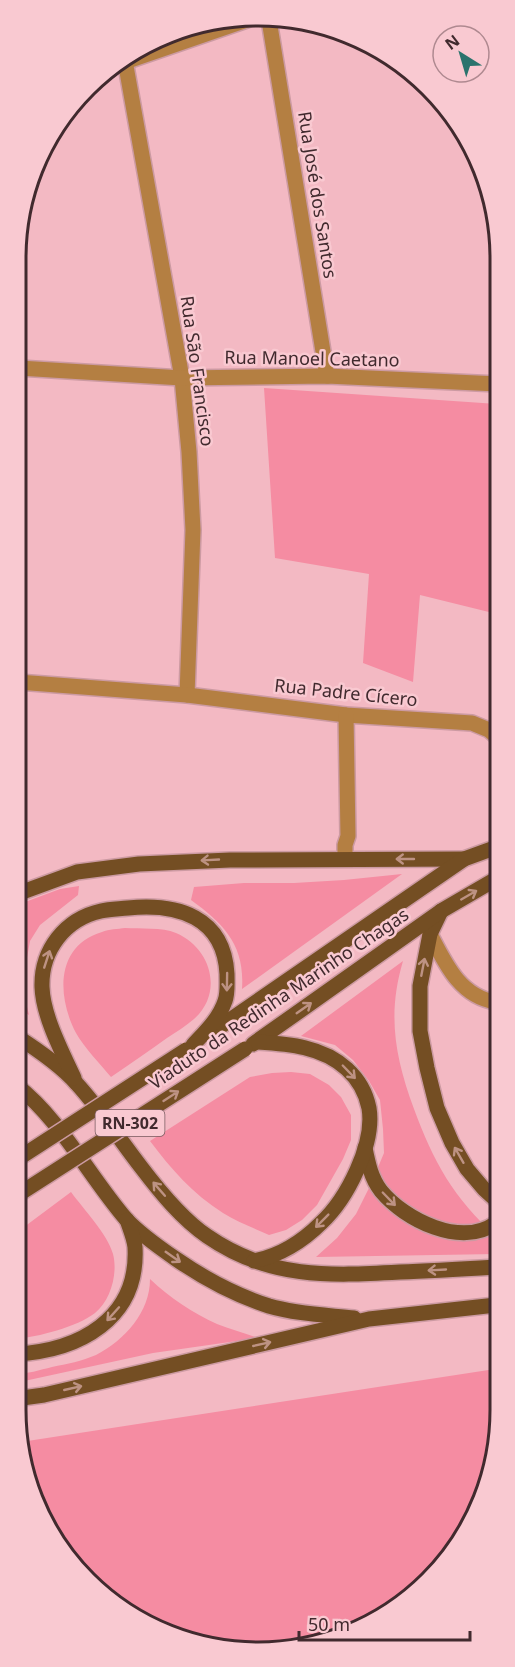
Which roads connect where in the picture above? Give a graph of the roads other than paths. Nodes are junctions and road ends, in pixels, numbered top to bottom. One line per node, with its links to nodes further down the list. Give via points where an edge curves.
1 (270, 26): 6 (street, Rua José dos Santos)
2 (222, 28): 3 (street)
3 (154, 50)
4 (124, 68): 7 (street, Rua São Francisco)
5 (26, 368): 7 (street, Rua Manoel Caetano)
6 (327, 376): 7 (street, Rua Manoel Caetano); 8 (street, Rua Manoel Caetano)
7 (182, 378): 10 (street, Rua São Francisco, via 193,530)
8 (490, 384)
9 (26, 683): 10 (street, Rua Padre Cícero)
10 (187, 695): 11 (street, Rua Padre Cícero)
11 (346, 715): 12 (street, Rua Padre Cícero, via 472,723); 14 (street)
12 (490, 731)
13 (490, 850): 15 (main road, RN-302)
14 (345, 859): 15 (main road, one-way to 14); 17 (main road, one-way to 17, via 139,864 77,872)
15 (458, 863): 23 (main road, Viaduto da Redinha Marinho Chagas / RN-302)
16 (490, 882): 18 (main road, RN-302, one-way to 16)
17 (26, 891)
18 (441, 911): 19 (main road); 22 (main road, Viaduto da Redinha Marinho Chagas / RN-302, one-way to 18)
19 (430, 934): 20 (street, via 456,980 468,992); 29 (main road, one-way to 19, via 467,1169 452,1143 429,1078 420,1031 420,986)
20 (490, 1000)
21 (26, 1042): 24 (main road)
22 (251, 1046): 26 (main road, one-way to 26, via 304,1047 346,1068 361,1086 369,1107); 28 (main road, Viaduto da Redinha Marinho Chagas / RN-302, one-way to 22, bridge)
23 (190, 1048): 24 (main road, one-way to 23, via 48,1016 42,989 43,970 62,931 101,910 143,906 179,910 210,928 220,942 227,968 225,1001 215,1020); 27 (main road, Viaduto da Redinha Marinho Chagas / RN-302, bridge)
24 (77, 1083): 32 (main road, one-way to 24, via 206,1236 183,1215)
25 (26, 1093): 30 (main road)
26 (364, 1148): 31 (main road, one-way to 31, via 370,1172 397,1208 430,1226 459,1234); 32 (main road, one-way to 32, via 349,1186 322,1223 295,1244)
27 (26, 1154)
28 (26, 1190)
29 (490, 1194)
30 (127, 1220): 35 (main road, one-way to 35, via 163,1250 227,1290 270,1306); 36 (main road, one-way to 36, via 135,1245 134,1270 132,1284 115,1313 80,1340)
31 (490, 1228)
32 (254, 1261): 33 (main road, one-way to 32, via 348,1275 287,1271)
33 (490, 1267)
34 (490, 1306): 35 (main road)
35 (369, 1319): 37 (main road, one-way to 35)
36 (26, 1353)
37 (26, 1397)

